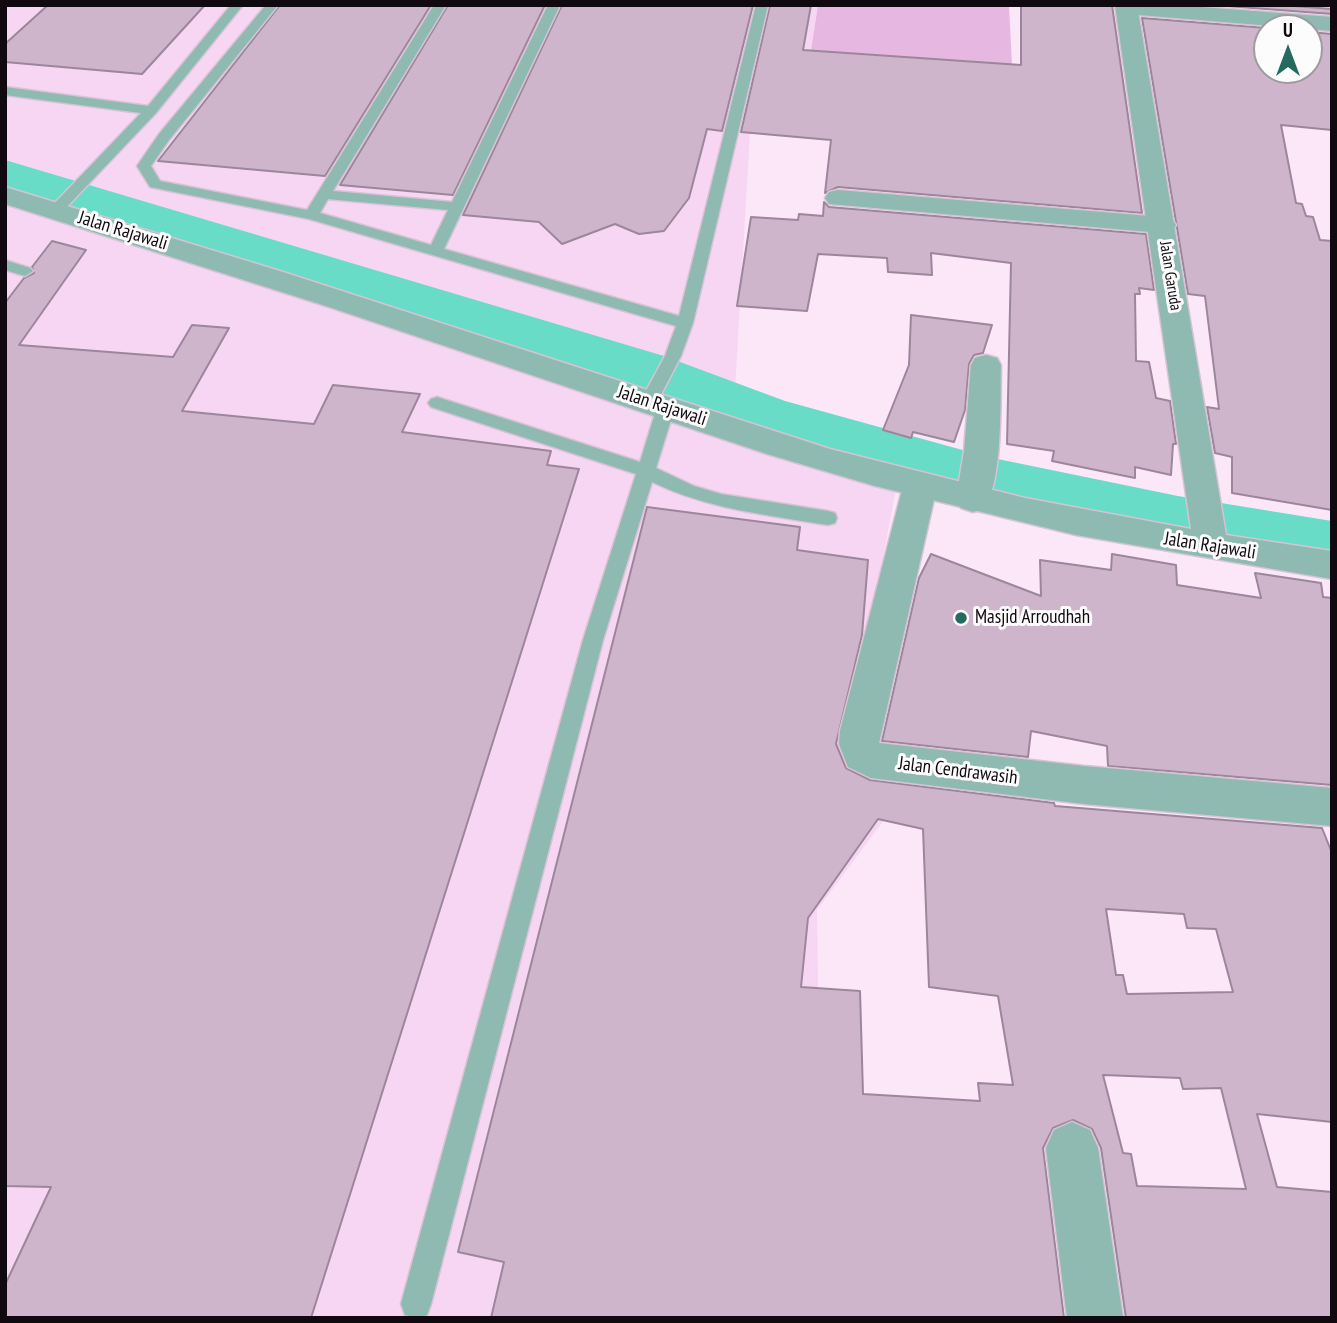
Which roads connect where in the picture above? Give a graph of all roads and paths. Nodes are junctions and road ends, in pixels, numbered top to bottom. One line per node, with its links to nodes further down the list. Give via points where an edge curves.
1 (237, 5): 9 (lane)
2 (272, 5): 15 (lane, via 164,137 144,170 155,184 165,187)
3 (440, 5): 10 (lane)
4 (554, 5): 14 (lane)
5 (762, 5): 20 (lane)
6 (1126, 6): 7 (street); 16 (street, Jalan Garuda)
7 (1332, 24)
8 (5, 91): 9 (lane)
9 (151, 110): 13 (lane)
10 (324, 194): 14 (lane); 15 (lane)
11 (5, 195): 13 (street, Jalan Rajawali)
12 (838, 198): 16 (street)
13 (60, 206): 22 (street, Jalan Rajawali)
14 (457, 207): 17 (lane)
15 (311, 215): 17 (lane)
16 (1162, 226): 28 (street, Jalan Garuda)
17 (435, 252): 20 (lane)
18 (5, 265): 19 (lane)
19 (25, 271)
20 (685, 323): 22 (lane)
21 (986, 365): 25 (street)
22 (658, 397): 24 (lane); 26 (street, Jalan Rajawali)
23 (437, 403): 24 (lane)
24 (646, 471): 27 (lane, via 721,501); 32 (lane, via 593,640)
25 (976, 476): 26 (street, Jalan Rajawali); 28 (street, Jalan Rajawali, via 1071,522)
26 (920, 486): 30 (street, Jalan Cendrawasih, via 860,730 862,754 872,760 1084,785)
27 (828, 518)
28 (1208, 521): 29 (street, Jalan Rajawali)
29 (1332, 565)
30 (1332, 807)
31 (1072, 1148): 33 (street)
32 (416, 1304)
33 (1096, 1318)

